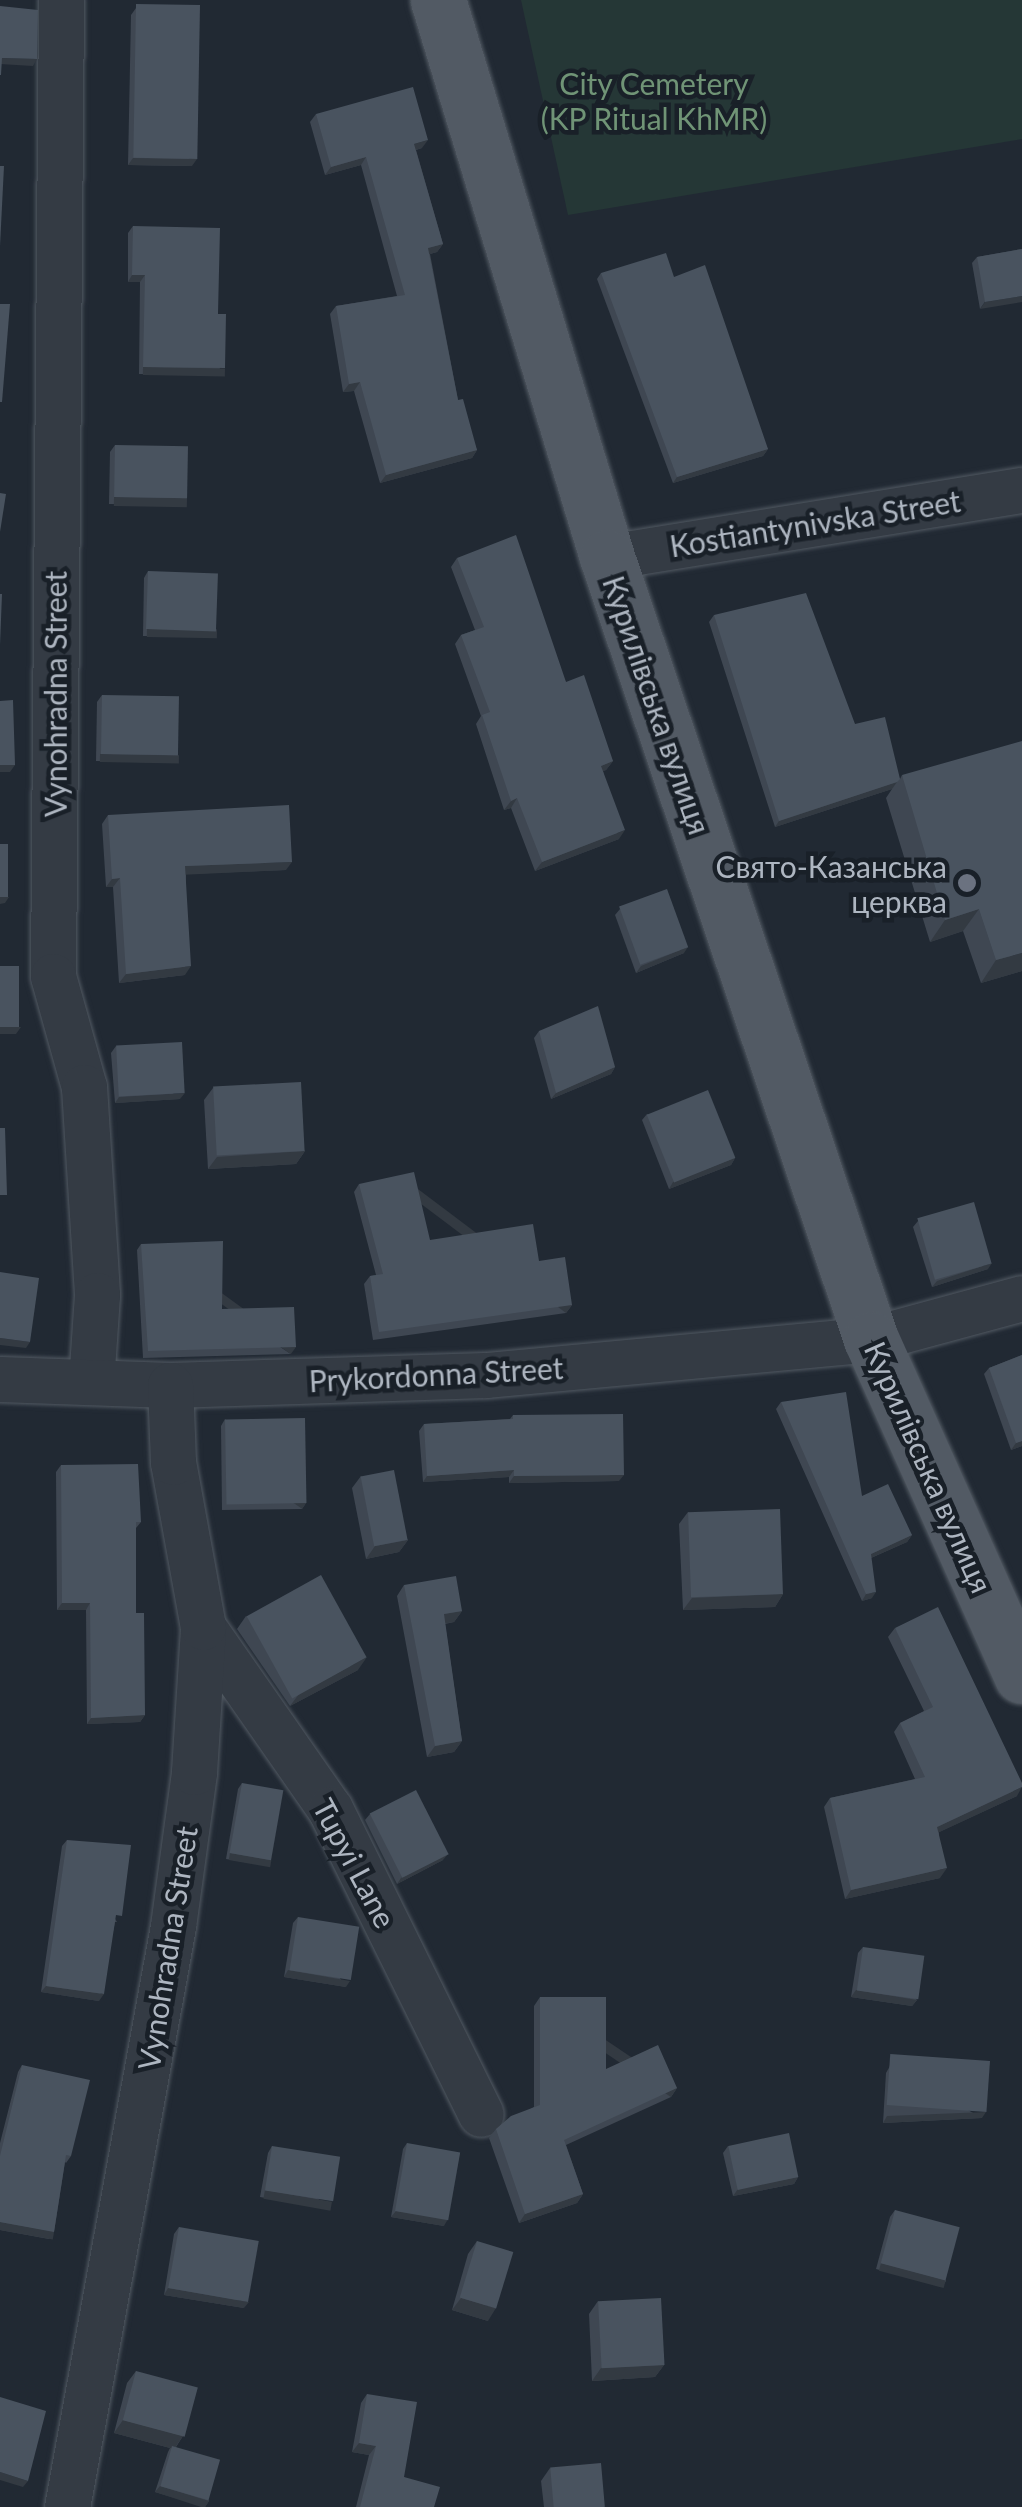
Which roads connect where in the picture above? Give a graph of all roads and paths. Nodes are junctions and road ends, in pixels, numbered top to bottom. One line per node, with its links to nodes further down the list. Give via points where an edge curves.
1 (61, 0): 8 (street, Vynohradna Street, via 53,976 84,1086 97,1296)
2 (438, 0): 4 (main road, Курилівська вулиця)
3 (1022, 490): 4 (street, Kostiantynivska Street)
4 (608, 556): 6 (main road, Курилівська вулиця)
5 (1022, 1298): 6 (street, Prykordonna Street)
6 (870, 1339): 9 (street, Prykordonna Street, via 486,1375); 11 (main road, Курилівська вулиця)
7 (0, 1378): 8 (street, Prykordonna Street)
8 (91, 1382): 9 (street, Prykordonna Street)
9 (170, 1385): 10 (street, Vynohradna Street, via 174,1462)
10 (203, 1627): 12 (street, Tupyi Lane, via 330,1809); 13 (street, Vynohradna Street, via 194,1772 174,1926)
11 (1022, 1676)
12 (480, 2114)
13 (67, 2507)

